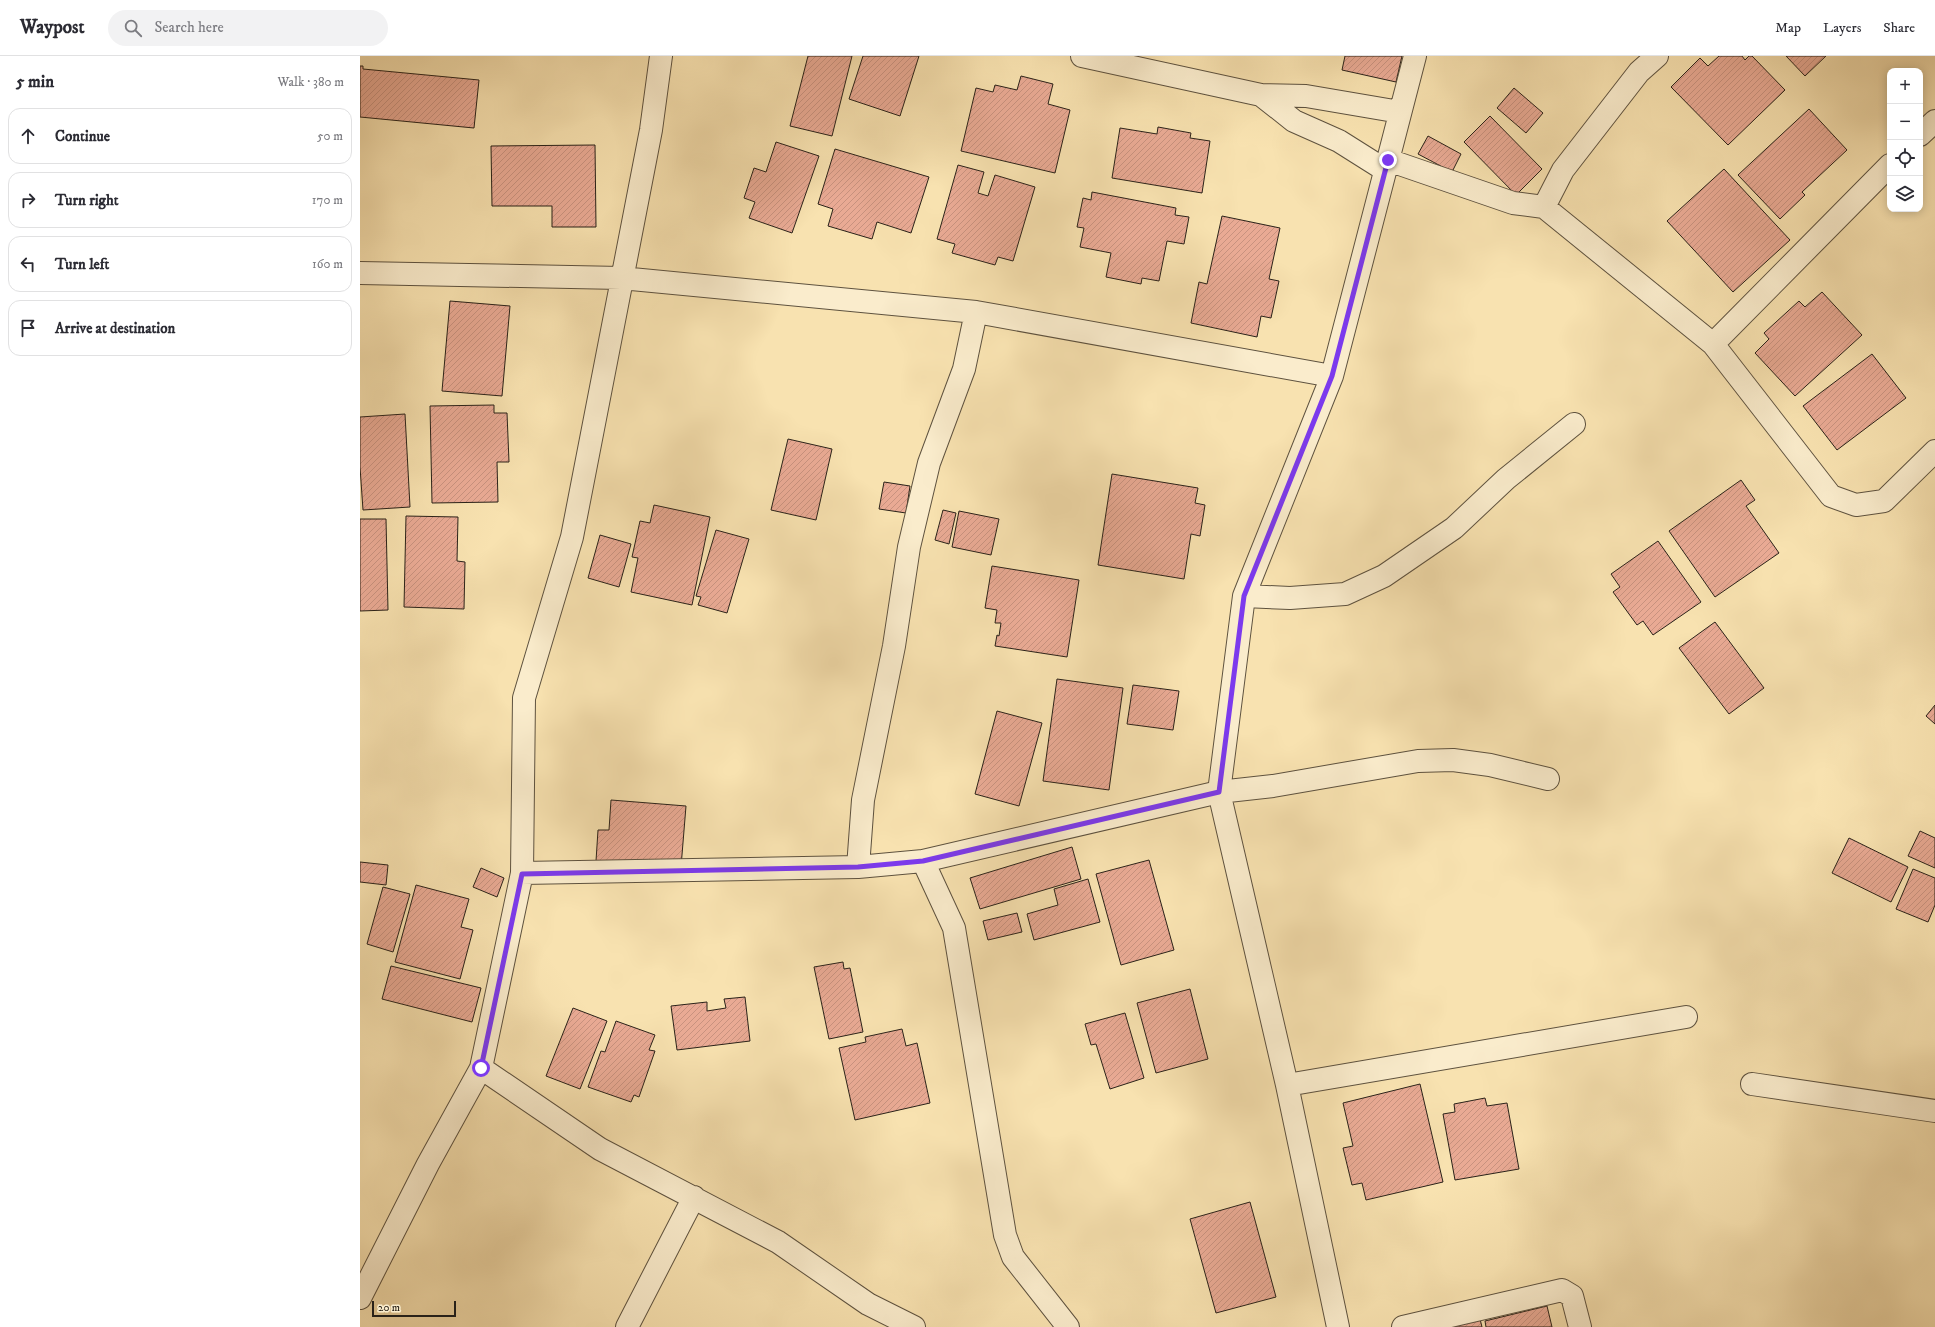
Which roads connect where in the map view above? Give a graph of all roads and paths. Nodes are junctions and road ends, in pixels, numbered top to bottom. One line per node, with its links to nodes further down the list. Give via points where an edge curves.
1 (661, 56): 13 (street, via 651,130)
2 (1082, 56): 5 (street)
3 (1415, 56): 6 (street)
4 (1657, 56): 11 (street, via 1639,72 1563,170)
5 (1261, 95): 6 (street, via 1306,96); 9 (street, via 1294,121)
6 (1400, 112): 9 (street)
7 (1935, 121): 8 (street)
8 (1923, 132)
9 (1386, 165): 11 (street, via 1513,203); 16 (street)
10 (1887, 168): 15 (street)
11 (1544, 207): 15 (street)
12 (360, 273): 13 (street)
13 (621, 278): 14 (street); 24 (street, via 572,537 524,698)
14 (976, 312): 16 (street); 23 (street, via 964,369 929,463 909,547 894,646 863,800)
15 (1713, 344): 18 (street, via 1831,496 1856,506 1884,501)
16 (1332, 376): 19 (street)
17 (1574, 424): 19 (street, via 1506,479 1454,528 1384,576 1345,594 1290,598)
18 (1935, 451)
19 (1244, 596): 21 (street)
20 (1548, 779): 21 (street, via 1490,765 1453,760 1418,762 1288,784)
21 (1219, 792): 22 (street); 28 (street)
22 (923, 861): 23 (street); 34 (street, via 954,928 1005,1235 1013,1257)
23 (858, 867): 24 (street)
24 (522, 874): 26 (street)
25 (1686, 1017): 28 (street)
26 (481, 1068): 30 (street, via 600,1149); 31 (street, via 428,1164)
27 (1752, 1084): 29 (street)
28 (1287, 1085): 35 (street)
29 (1935, 1111)
30 (694, 1197): 32 (street); 33 (street, via 778,1242 868,1304)
31 (360, 1298)
32 (628, 1327)
33 (914, 1327)
34 (1068, 1327)
35 (1338, 1327)
36 (1404, 1327): 37 (street, via 1562,1290 1572,1296)
37 (1580, 1327)

